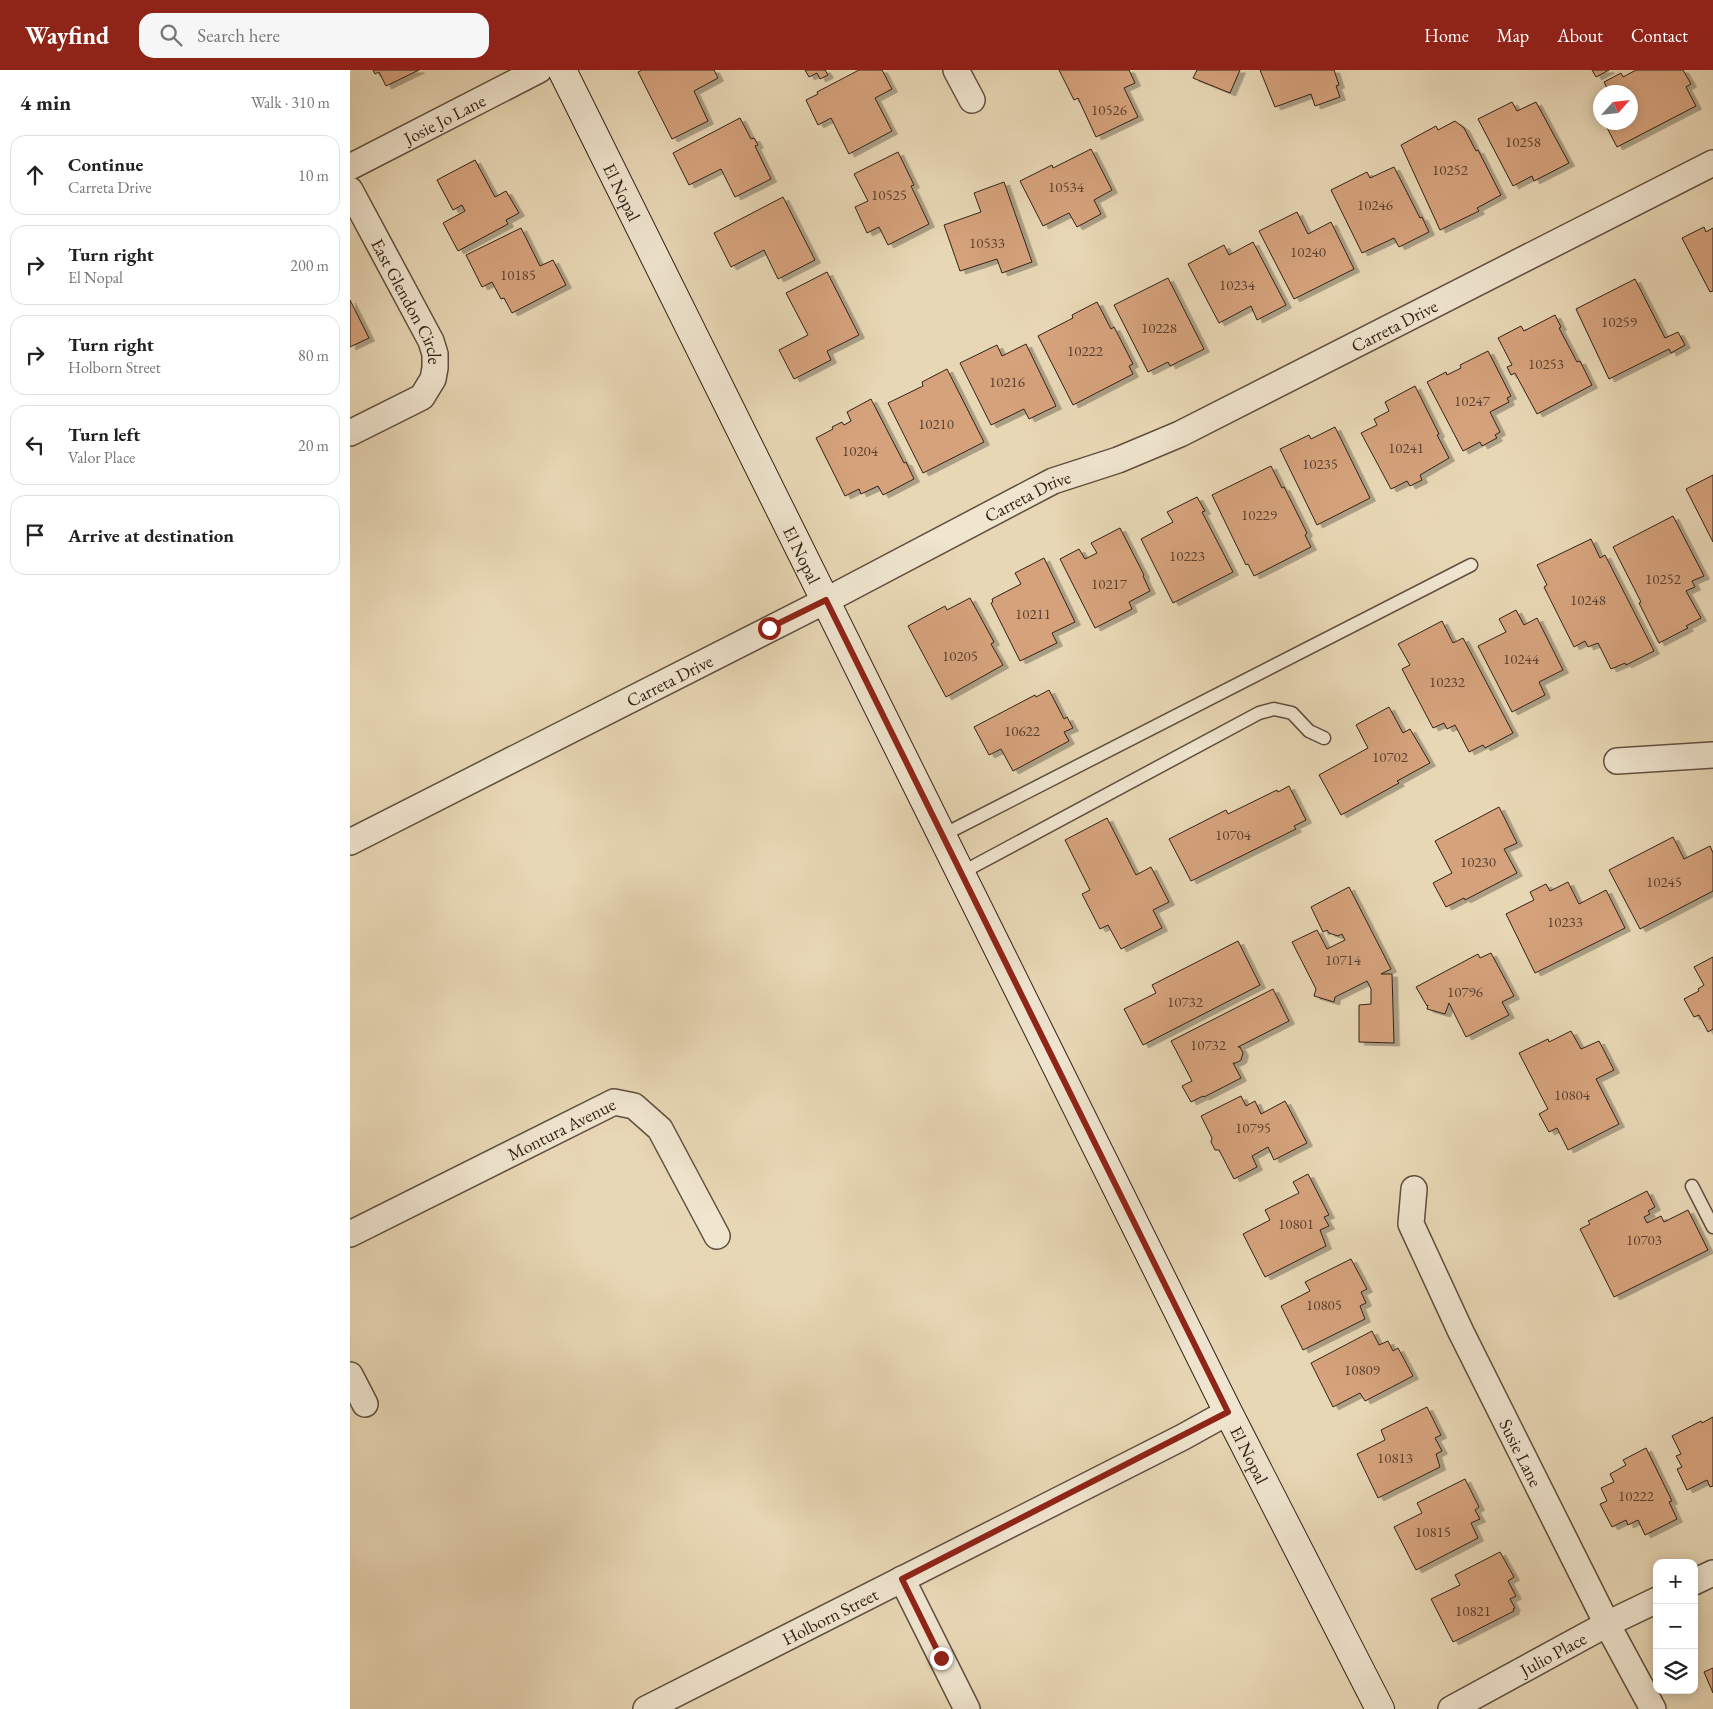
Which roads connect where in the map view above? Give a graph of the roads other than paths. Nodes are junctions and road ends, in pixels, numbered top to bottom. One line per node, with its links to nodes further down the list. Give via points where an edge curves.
1 (539, 70): 6 (street, Josie Jo Lane)
2 (562, 70): 10 (main road, El Nopal)
3 (956, 70): 4 (street)
4 (972, 100)
5 (1713, 163): 10 (street, Carreta Drive, via 1180,434 1118,460 1053,481)
6 (350, 166)
7 (350, 190): 8 (street, East Glendon Circle, via 431,341 435,368 433,379 422,398)
8 (350, 433)
9 (1471, 565): 14 (lane)
10 (826, 600): 14 (main road, El Nopal); 15 (street, Carreta Drive)
11 (1324, 738): 16 (lane, via 1309,731 1292,712 1274,709 1259,713)
12 (1713, 755): 13 (street)
13 (1617, 761)
14 (942, 835): 16 (main road, El Nopal)
15 (350, 842)
16 (961, 872): 24 (main road, El Nopal)
17 (1692, 1186): 19 (lane)
18 (1414, 1189): 29 (street, Susie Lane, via 1411,1224 1461,1332)
19 (1713, 1227)
20 (350, 1234): 21 (street, Montura Avenue, via 614,1102 634,1106 660,1129)
21 (717, 1236)
22 (350, 1375): 23 (street)
23 (365, 1404)
24 (1228, 1412): 26 (street, Holborn Street); 32 (main road, El Nopal)
25 (1713, 1573): 27 (street)
26 (902, 1579): 30 (street, Holborn Street); 31 (street)
27 (1698, 1580)
28 (1653, 1602): 29 (street, Julio Place)
29 (1607, 1624): 33 (street, Julio Place); 34 (street, Susie Lane)
30 (646, 1709)
31 (967, 1709)
32 (1380, 1709)
33 (1450, 1709)
34 (1653, 1709)

